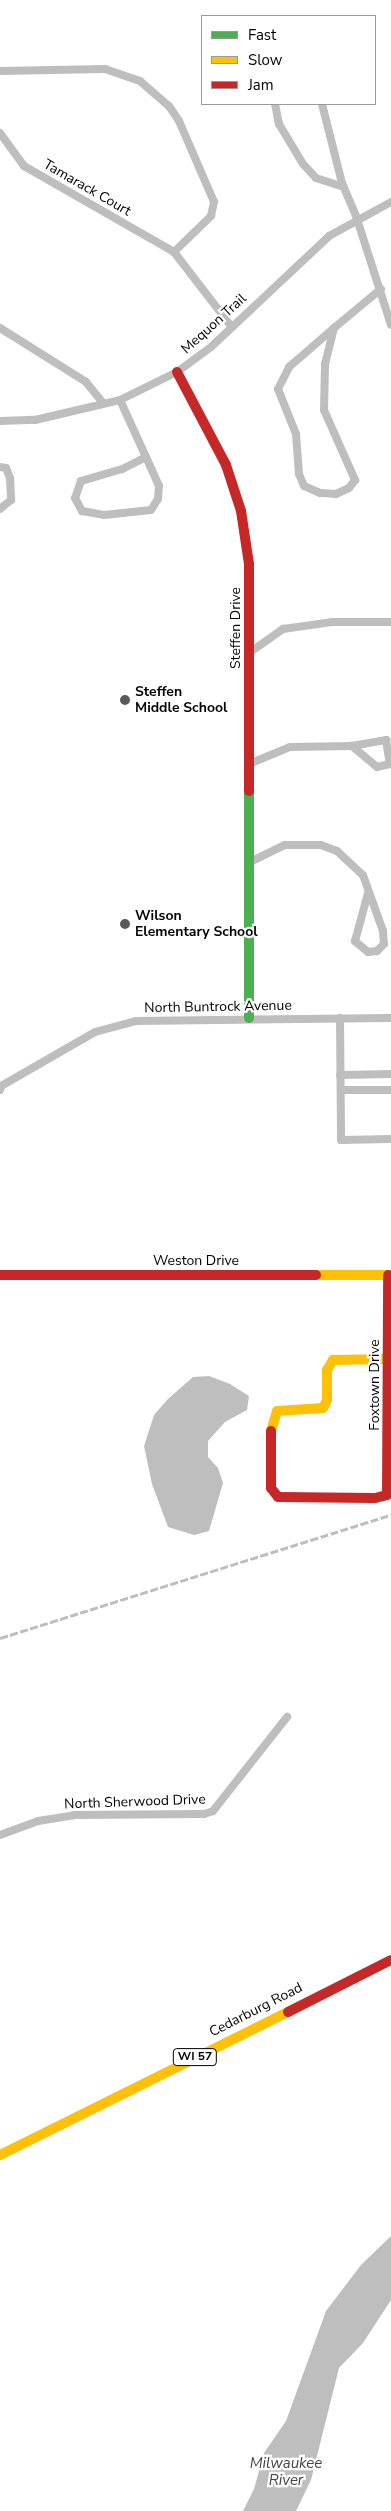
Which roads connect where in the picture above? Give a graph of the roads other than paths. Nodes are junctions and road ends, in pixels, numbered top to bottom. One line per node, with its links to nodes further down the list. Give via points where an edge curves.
1 (0, 70): 8 (street, via 105,70 140,81 169,106 179,121 214,202 210,216)
2 (275, 105): 5 (street, via 279,124 303,164 316,178)
3 (322, 105): 5 (street)
4 (0, 133): 8 (street, Tamarack Court, via 24,166)
5 (344, 187): 7 (street)
6 (391, 202): 7 (street, Mequon Trail)
7 (357, 218): 9 (street); 12 (street, Mequon Trail, via 302,258)
8 (174, 252): 12 (street, Tamarack Court)
9 (381, 289): 10 (street); 14 (street)
10 (389, 313): 11 (street)
11 (391, 325)
12 (231, 326): 15 (street, Mequon Trail, via 212,347)
13 (0, 328): 17 (street, via 86,382)
14 (334, 328): 14 (street, via 289,367 278,388 296,434 304,486 320,493 336,494 349,488 355,480 324,410 325,364)
15 (177, 372): 16 (street, Mequon Trail); 23 (street, Steffen Drive, via 208,426 241,511 249,564)
16 (120, 400): 17 (street, Mequon Trail); 19 (street)
17 (104, 404): 18 (street, Mequon Trail, via 35,420)
18 (0, 421)
19 (146, 457): 19 (street, via 122,469 81,481 75,498 82,511 104,515 151,510 158,499 159,486)
20 (0, 467): 21 (street, via 6,468 10,478 11,500)
21 (0, 509)
22 (391, 622): 23 (street, via 332,622 283,629)
23 (249, 653): 25 (street, Steffen Drive)
24 (352, 746): 24 (street, via 377,768 390,764 386,740); 25 (street, via 290,747)
25 (249, 764): 26 (street, Steffen Drive)
26 (250, 862): 27 (street, via 285,845 321,845 337,851 363,875); 28 (street, Steffen Drive)
27 (368, 893): 27 (street, via 355,941 368,952 377,951 384,944)
28 (249, 1018): 29 (street, North Buntrock Avenue); 33 (street, North Buntrock Avenue, via 154,1019 118,1025 95,1032)
29 (340, 1018): 30 (street, North Buntrock Avenue); 32 (street)
30 (391, 1018)
31 (391, 1074): 32 (street)
32 (340, 1075): 34 (street)
33 (1, 1088)
34 (341, 1090): 35 (street); 36 (street, via 341,1140)
35 (391, 1090)
36 (391, 1139)
37 (0, 1274): 38 (street, Weston Drive)
38 (389, 1275): 39 (street, Foxtown Drive)
39 (388, 1359): 39 (street, Foxtown Drive, via 333,1360 327,1370 327,1400 323,1408 281,1409 271,1423 271,1488 278,1497 375,1498 387,1495)
40 (287, 1717): 41 (street, North Sherwood Drive, via 213,1811 204,1814 74,1815 38,1821)
41 (0, 1835)
42 (391, 1960): 43 (street, Cedarburg Road / WI 57)
43 (0, 2155)

